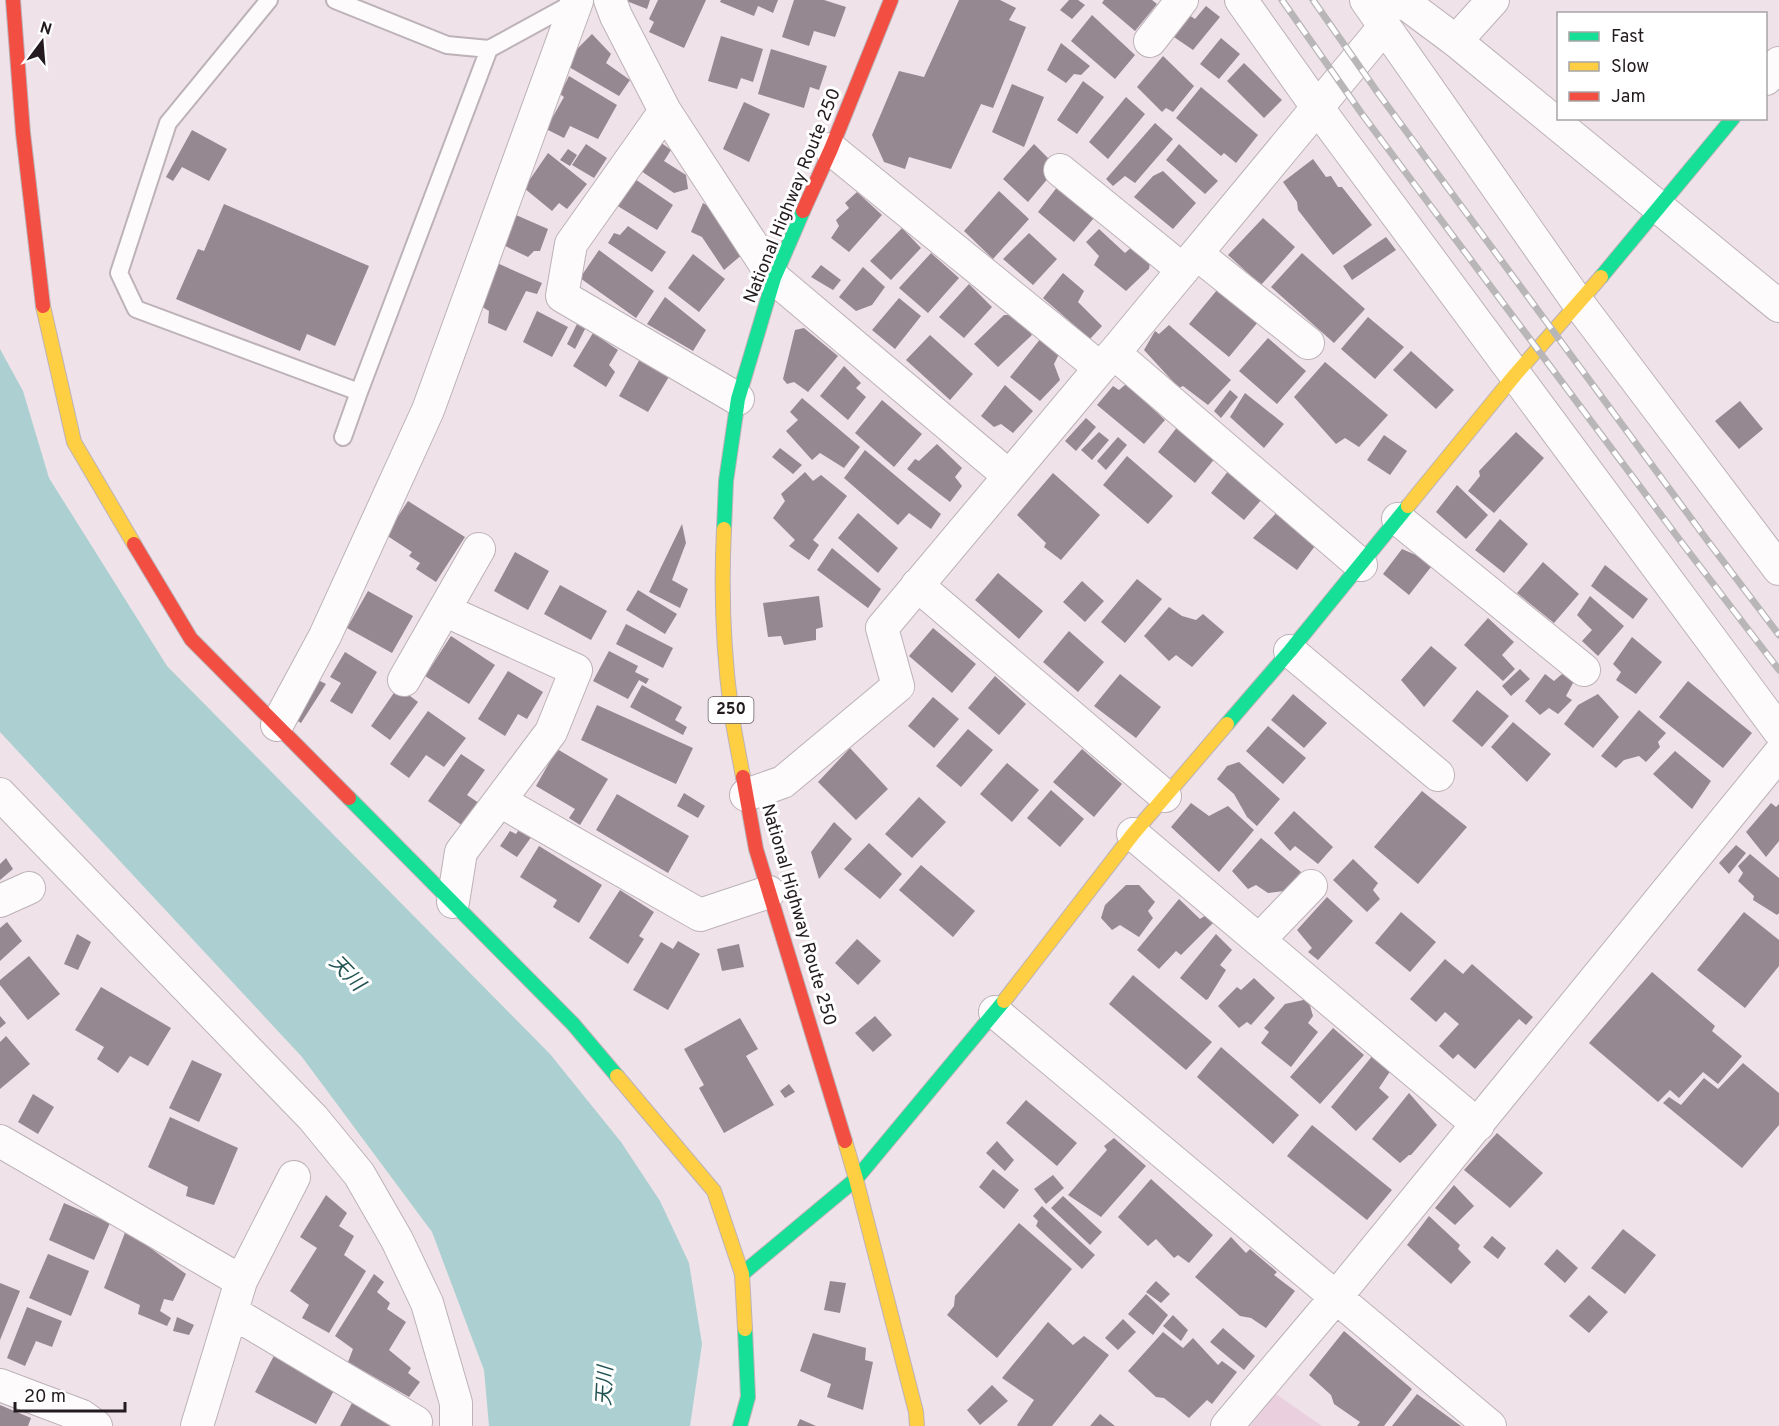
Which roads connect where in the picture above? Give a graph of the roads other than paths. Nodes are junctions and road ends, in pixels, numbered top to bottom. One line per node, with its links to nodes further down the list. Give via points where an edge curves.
1 (13, 0): 43 (main road, via 41,296 74,442 191,639)
2 (269, 0): 30 (lane, via 168,123 119,273 136,309)
3 (335, 0): 14 (lane, via 447,45)
4 (578, 0): 14 (lane); 43 (street, via 428,410 326,636)
5 (610, 0): 18 (street)
6 (891, 0): 20 (main road, National Highway Route 250 / 250)
7 (1182, 0): 12 (street)
8 (1241, 0): 17 (street)
9 (1366, 0): 11 (street)
10 (1493, 0): 13 (street)
11 (1388, 14): 13 (street, via 1409,6); 17 (street); 25 (street)
12 (1150, 41)
13 (1455, 41): 22 (street)
14 (489, 50): 30 (lane)
15 (1779, 63): 16 (street)
16 (1767, 78)
17 (1317, 107): 23 (street); 29 (street)
18 (665, 111): 24 (street); 31 (street, via 571,244 562,296)
19 (1731, 120): 22 (main road)
20 (831, 149): 24 (main road, National Highway Route 250 / 250); 28 (street)
21 (1060, 170): 23 (street)
22 (1660, 207): 25 (main road); 26 (street)
23 (1190, 262): 27 (street); 28 (street)
24 (774, 278): 31 (main road, National Highway Route 250 / 250); 33 (street)
25 (1579, 304): 29 (main road); 37 (street)
26 (1779, 306)
27 (1308, 343)
28 (1107, 361): 33 (street); 36 (street)
29 (1515, 375): 34 (main road); 44 (street)
30 (359, 392): 32 (lane)
31 (738, 399): 48 (main road, National Highway Route 250 / 250, via 726,481 722,573 731,711)
32 (344, 437)
33 (1009, 476): 38 (street)
34 (1398, 519): 36 (main road); 41 (street)
35 (479, 549): 39 (street)
36 (1361, 565): 40 (main road)
37 (1779, 569)
38 (917, 585): 48 (street, via 882,628 898,686 783,782); 49 (street)
39 (444, 610): 42 (street); 50 (street, via 576,670 551,732)
40 (1290, 651): 46 (street); 49 (main road)
41 (1584, 670)
42 (404, 680)
43 (277, 725): 56 (main road)
44 (1779, 731)
45 (1779, 754): 59 (street)
46 (1438, 775)
47 (0, 794): 71 (street, via 313,1118 359,1174 397,1240 427,1304 456,1403)
48 (746, 795): 54 (main road, National Highway Route 250 / 250)
49 (1166, 796): 51 (main road)
50 (500, 801): 54 (street, via 700,915); 56 (street, via 461,852)
51 (1133, 834): 57 (street); 58 (main road)
52 (1311, 886): 57 (street)
53 (29, 888): 55 (street)
54 (769, 892): 62 (main road, National Highway Route 250 / 250)
55 (0, 901)
56 (453, 902): 63 (main road, via 573,1024 714,1191)
57 (1259, 940): 59 (street)
58 (995, 1012): 62 (main road); 65 (street)
59 (1478, 1125): 65 (street)
60 (0, 1141): 64 (street)
61 (294, 1177): 64 (street)
62 (856, 1179): 63 (main road); 73 (main road, National Highway Route 250 / 250)
63 (742, 1274): 72 (main road, via 748,1397)
64 (242, 1281): 66 (street)
65 (1337, 1296): 74 (street); 75 (street)
66 (232, 1312): 68 (street); 70 (street)
67 (0, 1385): 69 (street, via 82,1416)
68 (416, 1422)
69 (96, 1426)
70 (197, 1426)
71 (456, 1426)
72 (740, 1426)
73 (917, 1426)
74 (1227, 1426)
75 (1490, 1426)

